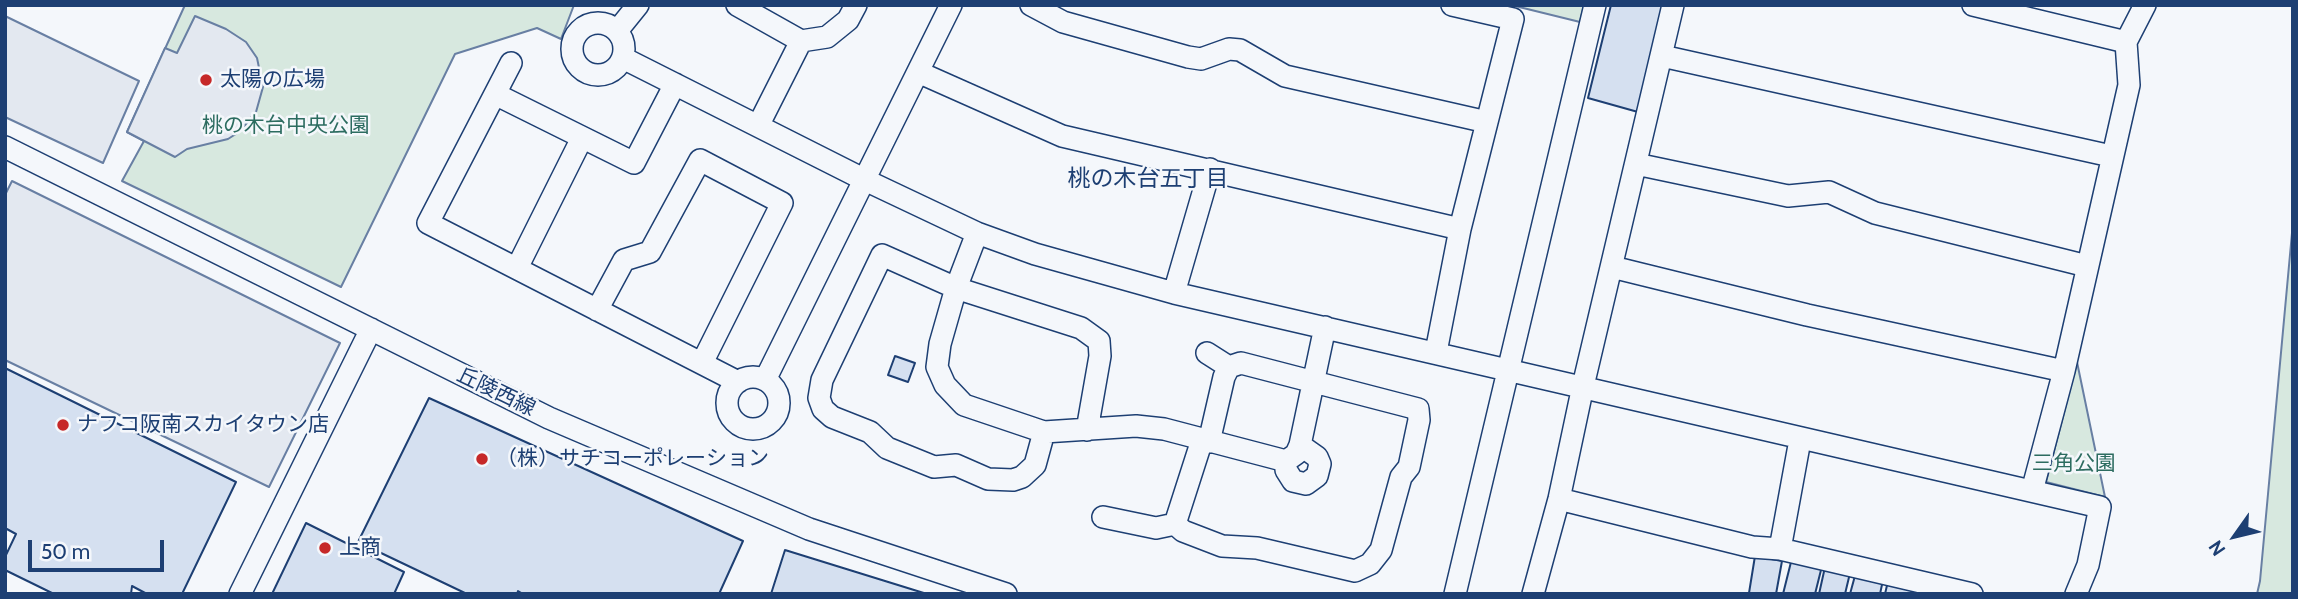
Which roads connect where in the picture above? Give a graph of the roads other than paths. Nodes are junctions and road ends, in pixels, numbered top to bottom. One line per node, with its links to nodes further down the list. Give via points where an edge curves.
1 (638, 5): 11 (street)
2 (737, 5): 12 (street)
3 (856, 5): 12 (street, via 848,20 827,37)
4 (951, 5): 17 (street)
5 (1031, 5): 20 (street, via 1063,22 1188,57 1201,59 1228,49 1240,50 1285,76)
6 (1452, 5): 20 (street, via 1513,19)
7 (1595, 5): 42 (street)
8 (1673, 5): 14 (street)
9 (1973, 5): 13 (street)
10 (2144, 5): 13 (street)
11 (617, 31): 15 (street); 15 (street, via 592,23 578,33 572,50 578,65 597,75 613,70)
12 (801, 41): 21 (street)
13 (2126, 42): 24 (street, via 2129,85)
14 (1662, 56): 24 (street); 25 (street)
15 (623, 58): 18 (street)
16 (511, 63): 19 (street)
17 (918, 72): 26 (street, via 1062,136); 27 (street)
18 (675, 84): 21 (street); 22 (street, via 634,163)
19 (495, 94): 22 (street); 32 (street, via 428,223)
20 (1487, 122): 28 (street)
21 (758, 126): 27 (street)
22 (582, 138): 32 (street)
23 (5, 147): 37 (street, 丘陵西線)
24 (2111, 156): 30 (street)
25 (1636, 164): 30 (street, via 1788,196 1829,192 1875,213); 31 (street)
26 (1210, 169): 28 (street); 34 (street)
27 (865, 180): 29 (street); 44 (street)
28 (1460, 229): 38 (street)
29 (977, 233): 33 (street); 34 (street)
30 (2087, 266): 43 (street)
31 (1612, 267): 43 (street); 47 (street)
32 (517, 268): 35 (street)
33 (956, 288): 48 (street, via 1081,328 1098,341 1100,356); 49 (street, via 937,367 945,385 964,405); 49 (street, via 882,255 822,380 823,409 870,432 887,448 934,467 956,465 988,479 1023,477 1035,465)
34 (1174, 293): 36 (street)
35 (597, 310): 40 (street); 40 (street, via 624,260 650,252 700,160 782,203)
36 (1325, 327): 38 (street); 46 (street)
37 (371, 330): 59 (street); 60 (street, 丘陵西線, via 549,418 809,529)
38 (1436, 352): 42 (street)
39 (1207, 353): 41 (street)
40 (702, 363): 45 (street)
41 (1229, 367): 46 (street, via 1241,363); 51 (street)
42 (1508, 368): 47 (street); 61 (street)
43 (2064, 371): 54 (street)
44 (765, 380): 45 (street); 45 (street, via 777,393 778,411 769,424 757,429 739,425 730,415 728,397)
45 (738, 382)
46 (1314, 383): 52 (street); 57 (street, via 1418,409 1409,467 1401,477 1381,550 1370,564 1355,571 1257,548 1222,546 1197,539)
47 (1583, 386): 50 (street); 55 (street)
48 (1087, 429): 49 (street); 51 (street, via 1155,428)
49 (1044, 432)
50 (1800, 440): 54 (street); 58 (street)
51 (1206, 441): 53 (street); 57 (street)
52 (1300, 445): 53 (street); 53 (street, via 1317,457 1317,476 1306,484 1293,481)
53 (1286, 461)
54 (2032, 491): 64 (street, via 2100,508 2088,565)
55 (1559, 499): 58 (street, via 1752,547); 62 (street)
56 (1103, 517): 57 (street, via 1156,528)
57 (1175, 524)
58 (1780, 549): 63 (street)
59 (240, 594)
60 (1006, 594)
61 (1455, 594)
62 (1533, 594)
63 (1972, 594)
64 (2076, 594)

